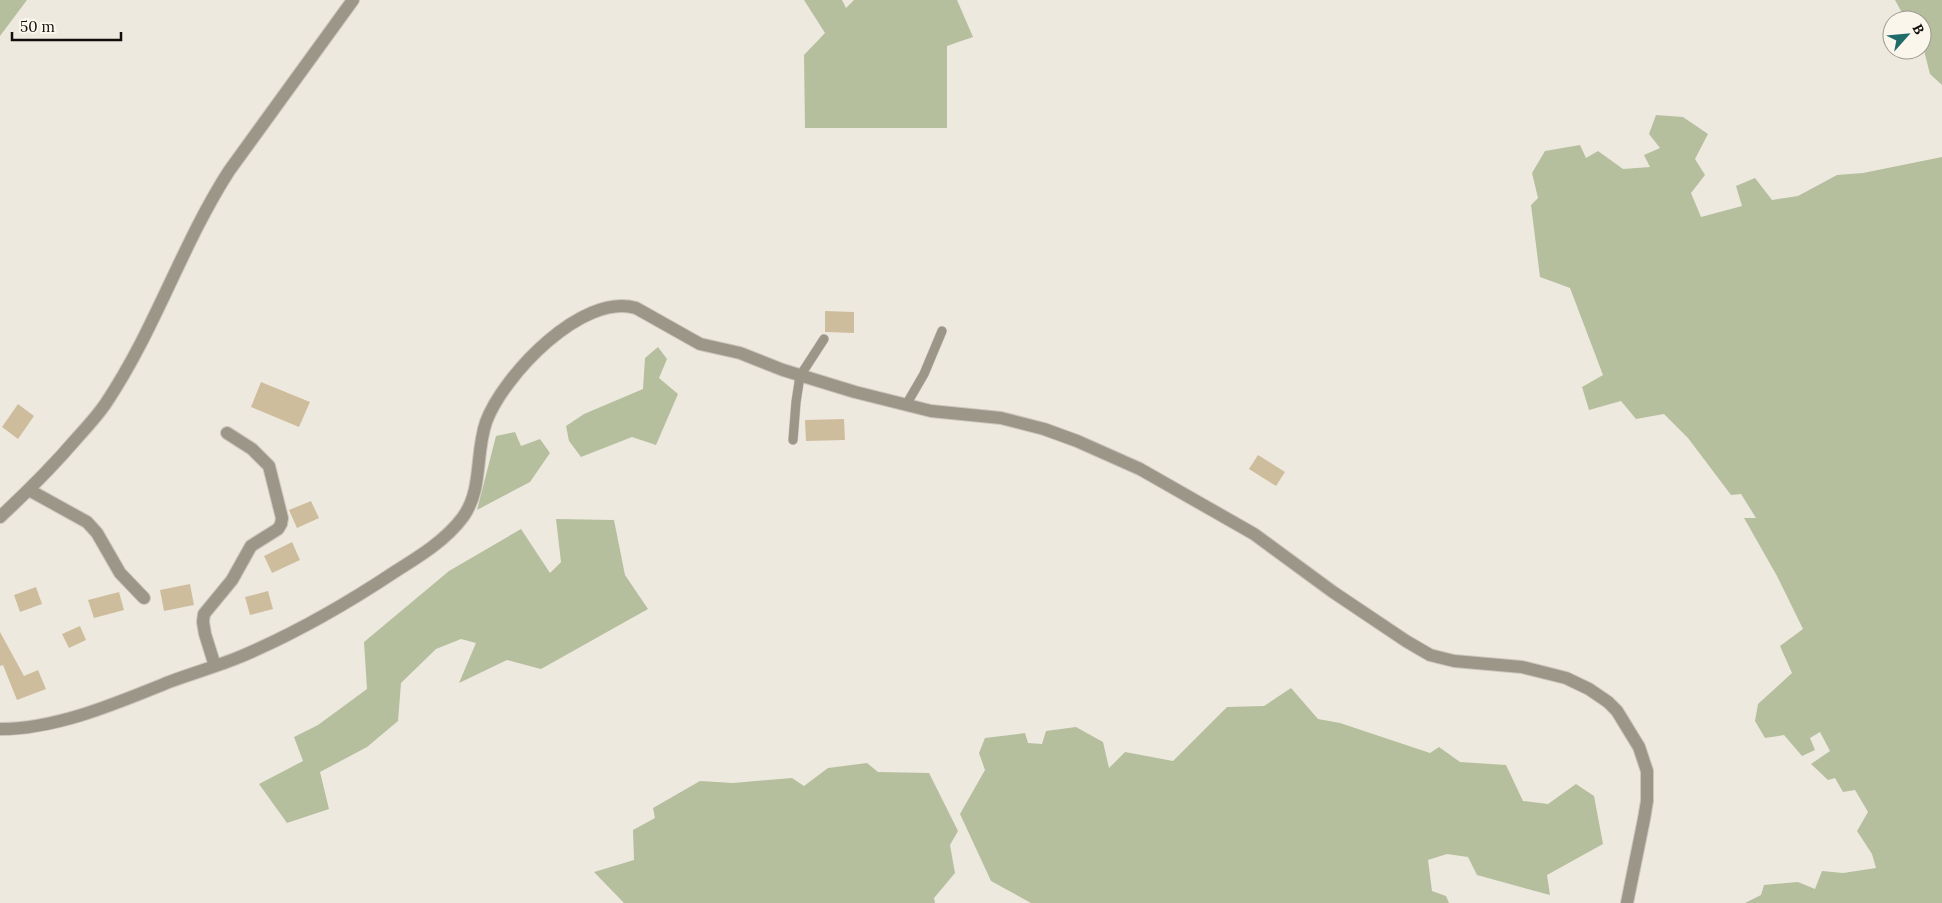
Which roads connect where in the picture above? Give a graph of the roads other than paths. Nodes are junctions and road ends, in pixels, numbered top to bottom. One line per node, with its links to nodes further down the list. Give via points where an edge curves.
1 (353, 0): 8 (street, via 215,192 148,330 106,403)
2 (942, 331): 5 (lane, via 924,374)
3 (824, 339): 4 (lane)
4 (800, 376): 5 (street); 7 (lane); 11 (street, via 740,353 700,344 626,305 607,307 578,320 533,354 496,404 484,431 474,497 450,531 409,563 330,611 262,648)
5 (906, 405): 13 (street, via 931,411 1001,418 1077,441 1140,469 1254,534 1333,592 1430,655 1454,661 1536,670 1579,684 1599,695 1617,711 1631,733 1647,771 1647,801)
6 (227, 433): 11 (street, via 269,466 282,518 278,529 251,546 232,580 204,614 205,634)
7 (793, 440)
8 (29, 490): 9 (street); 10 (street, via 87,522 120,573)
9 (0, 517)
10 (144, 598)
11 (214, 666): 12 (street, via 70,718 29,727)
12 (0, 729)
13 (1627, 903)

